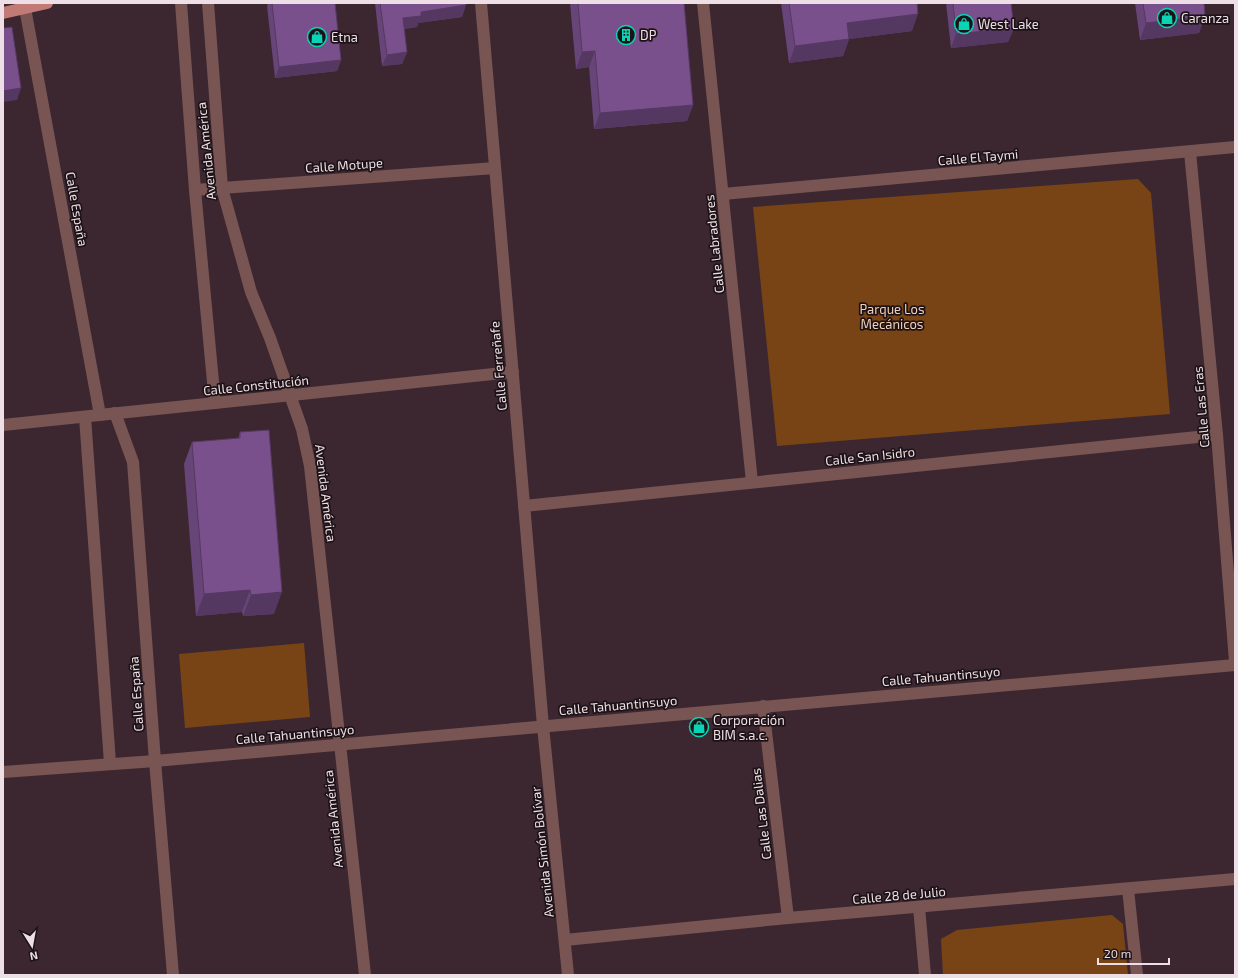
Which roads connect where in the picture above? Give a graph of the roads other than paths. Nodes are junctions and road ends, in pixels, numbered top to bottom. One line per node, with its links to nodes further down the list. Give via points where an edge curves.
1 (47, 3): 6 (main road)
2 (181, 3): 12 (street, Avenida América)
3 (208, 3): 11 (street, Avenida América)
4 (481, 3): 10 (street, Calle Ferreñafe)
5 (703, 3): 13 (street, Calle Labradores)
6 (25, 8): 7 (main road); 18 (street, Calle España)
7 (3, 13)
8 (1235, 148): 9 (street, Calle El Taymi)
9 (1190, 152): 13 (street, Calle El Taymi); 21 (street, Calle Las Eras)
10 (495, 168): 11 (street, Calle Motupe); 14 (street, Calle Ferreñafe)
11 (222, 188): 12 (street, Calle Motupe); 15 (street, Avenida América, via 251,292)
12 (195, 190): 16 (street, Avenida América)
13 (723, 194): 22 (street, Calle Labradores)
14 (513, 372): 15 (street, Calle Constitución); 23 (street, Calle Ferreñafe)
15 (290, 395): 16 (street, Calle Constitución); 28 (street, Avenida América, via 302,429 310,466)
16 (215, 403): 17 (street, Calle Constitución)
17 (115, 414): 18 (street, Calle Constitución); 29 (street, Calle España, via 133,462)
18 (100, 415): 19 (street, Calle Constitución)
19 (84, 417): 20 (street, Calle Constitución); 30 (street)
20 (3, 425)
21 (1218, 435): 22 (street, Calle San Isidro); 24 (street, Calle Las Eras)
22 (752, 482): 23 (street, Calle San Isidro)
23 (524, 506): 27 (street, Calle Ferreñafe)
24 (1235, 661)
25 (1235, 665): 26 (street, Calle Tahuantinsuyo)
26 (763, 706): 27 (street, Calle Tahuantinsuyo); 35 (street, Calle Las Dalias)
27 (543, 726): 28 (street, Calle Tahuantinsuyo); 36 (street, Avenida Simón Bolívar)
28 (339, 744): 29 (street, Calle Tahuantinsuyo); 38 (street, Avenida América)
29 (154, 761): 30 (street, Calle Tahuantinsuyo); 37 (street, Calle España)
30 (110, 763): 31 (street, Calle Tahuantinsuyo)
31 (3, 772)
32 (1235, 879): 33 (street, Calle 28 de Julio)
33 (1128, 889): 34 (street, Calle 28 de Julio); 41 (street)
34 (919, 907): 35 (street, Calle 28 de Julio); 40 (street)
35 (788, 918): 36 (street, Calle 28 de Julio)
36 (565, 940): 39 (street, Avenida Simón Bolívar)
37 (173, 975)
38 (365, 975)
39 (568, 975)
40 (925, 975)
41 (1137, 975)

